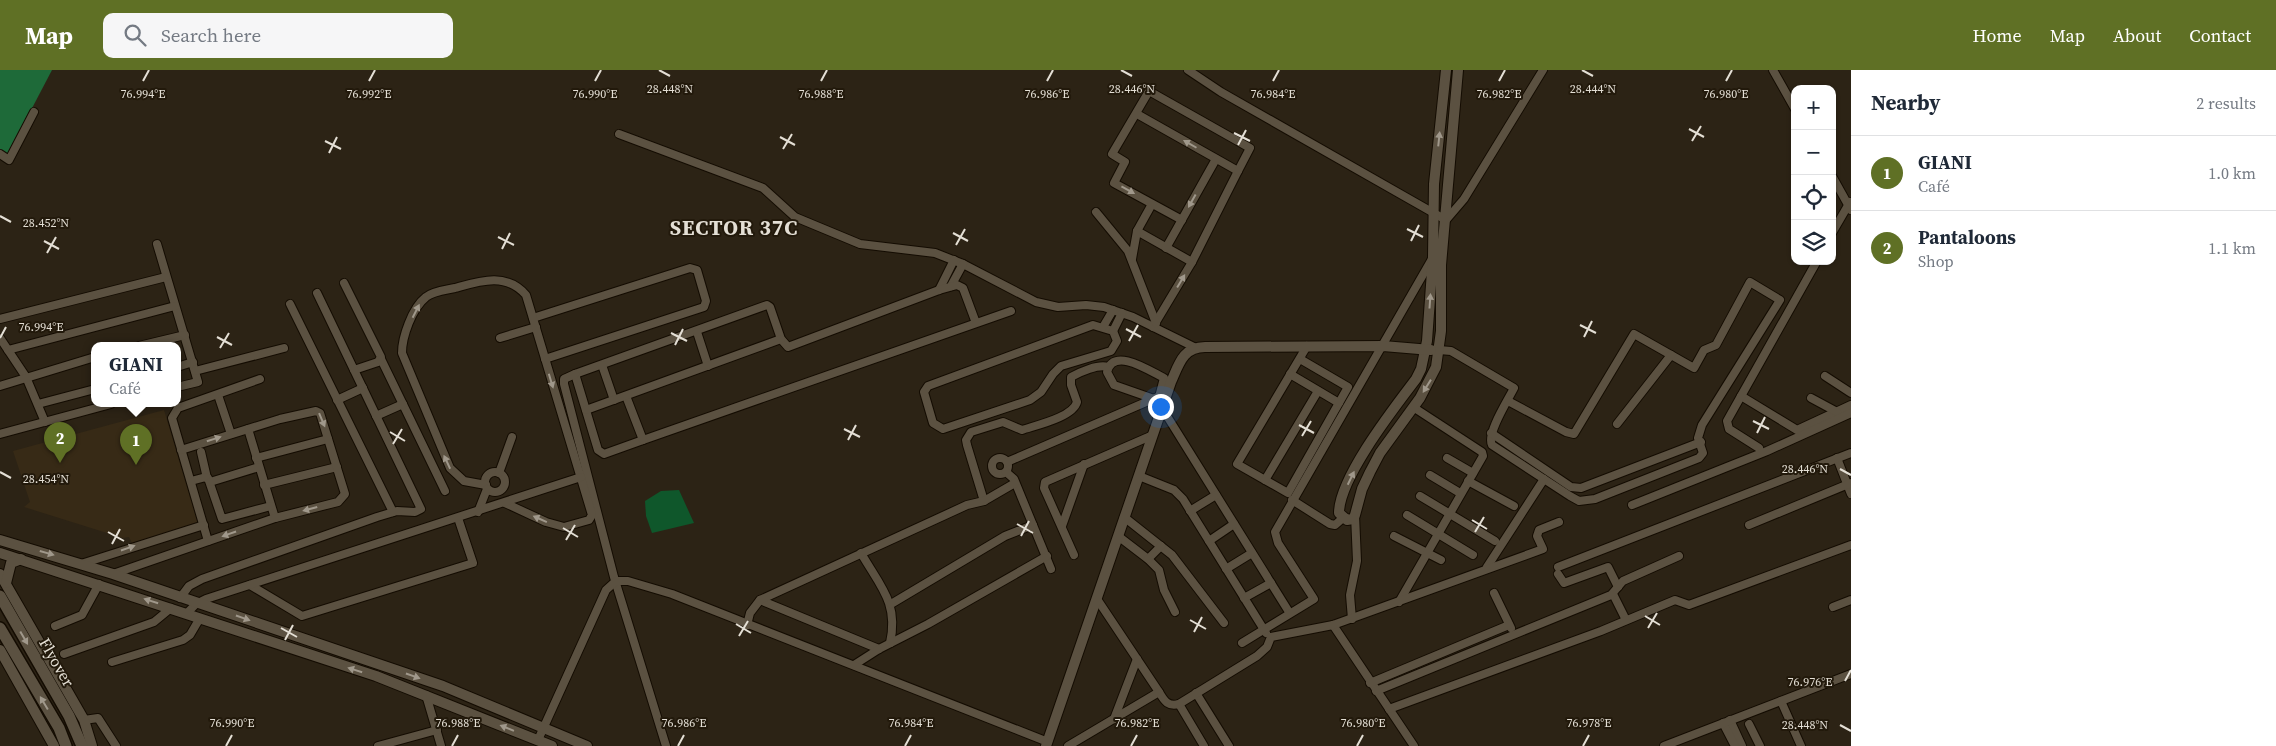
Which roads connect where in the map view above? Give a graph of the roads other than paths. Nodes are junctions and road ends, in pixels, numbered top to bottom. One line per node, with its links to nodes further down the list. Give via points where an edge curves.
1 (1188, 70): 17 (street)
2 (1446, 70): 17 (street, one-way to 2, via 1434,184)
3 (1458, 70): 19 (street)
4 (1543, 70): 19 (street, via 1464,199)
5 (1773, 70): 6 (street)
6 (1791, 102)
7 (34, 112): 10 (street, via 9,160)
8 (1137, 114): 11 (street, one-way to 8); 12 (street, via 1149,91 1242,143 1250,148); 14 (street, one-way to 14, via 1112,154 1125,162 1114,183)
9 (619, 134): 27 (street, via 763,188 794,218 860,244 935,253)
10 (0, 154)
11 (1216, 159): 12 (street); 18 (street, one-way to 18)
12 (1238, 171): 28 (street)
13 (1836, 182): 15 (street)
14 (1152, 204): 18 (street); 21 (street)
15 (1850, 205): 20 (street)
16 (1096, 212): 26 (street)
17 (1434, 215): 19 (street); 25 (street)
18 (1182, 220): 23 (street)
19 (1446, 220): 24 (street)
20 (1836, 227)
21 (1137, 231): 23 (street); 26 (street)
22 (157, 244): 31 (street)
23 (1166, 248): 28 (street)
24 (1442, 251): 25 (street); 60 (street)
25 (1433, 257): 55 (street); 58 (street, one-way to 25)
26 (1132, 258): 44 (street)
27 (954, 260): 29 (street); 34 (street)
28 (1192, 262): 44 (street, one-way to 28)
29 (963, 264): 33 (street); 39 (street, via 1030,300 1049,306 1096,305)
30 (1814, 265): 87 (street)
31 (166, 277): 37 (street); 42 (street)
32 (344, 283): 65 (street)
33 (951, 286): 34 (street); 43 (street, via 963,288)
34 (939, 290): 52 (street, via 788,347)
35 (317, 293): 71 (street)
36 (290, 304): 89 (street)
37 (175, 306): 49 (street); 59 (street)
38 (1011, 310): 43 (street)
39 (1113, 310): 40 (street); 46 (street)
40 (1122, 313): 44 (street); 47 (street)
41 (533, 318): 45 (street); 63 (street, via 690,268 696,270 706,300 704,307); 139 (street, one-way to 41, via 464,481 450,468 403,360 402,346 414,313 426,296 489,279 508,282 522,290)
42 (0, 319)
43 (976, 323): 112 (street)
44 (1155, 325): 56 (street)
45 (536, 327): 51 (street); 63 (street)
46 (1103, 327): 47 (street); 47 (street, via 1093,325 928,386 924,392 933,423 943,429 1030,400 1041,392 1061,366 1111,351 1117,341)
47 (1113, 331)
48 (697, 332): 52 (street, via 769,306); 67 (street); 69 (street)
49 (185, 335): 53 (street); 66 (street)
50 (0, 338): 59 (street)
51 (500, 338)
52 (782, 339): 69 (street)
53 (156, 342)
54 (1307, 346): 55 (street); 56 (street); 64 (street)
55 (1383, 346): 58 (street); 146 (street)
56 (1194, 347): 86 (street)
57 (284, 348): 72 (street)
58 (1425, 349): 60 (street); 161 (street, one-way to 58, via 1339,513 1343,494 1370,442 1416,379)
59 (8, 350): 76 (street)
60 (1439, 350): 91 (street, via 1451,351 1514,388); 97 (street, one-way to 97, via 1431,379)
61 (1671, 355): 91 (street, via 1634,334 1574,434); 104 (street); 113 (street, via 1694,368 1704,350 1716,345 1750,282 1780,300 1702,425)
62 (91, 358): 76 (street)
63 (544, 359): 130 (street, one-way to 130)
64 (1300, 359): 74 (street); 92 (street, via 1348,387)
65 (381, 360): 71 (street); 94 (street)
66 (193, 362): 68 (street); 72 (street)
67 (602, 365): 73 (street); 90 (street)
68 (181, 366)
69 (708, 366): 85 (street)
70 (1108, 367): 86 (street, via 1107,372 1114,385); 86 (street, via 1125,359 1164,378); 148 (street, via 1096,367 1071,377 1077,402 1073,411 1065,415 1022,430 1003,422 970,432 966,445)
71 (354, 370): 80 (street)
72 (195, 371): 79 (street, via 198,382)
73 (575, 374): 99 (street); 196 (street, via 564,379 564,384)
74 (1290, 374): 82 (street); 132 (street, via 1236,464)
75 (1825, 376): 83 (street)
76 (26, 377): 78 (street); 93 (street)
77 (260, 379): 84 (street)
78 (0, 386)
79 (181, 386)
80 (363, 388): 89 (street); 102 (street)
81 (91, 390): 93 (street)
82 (1318, 391): 92 (street); 132 (street)
83 (1851, 393)
84 (218, 395): 108 (street); 115 (street, via 174,412 172,418)
85 (626, 396): 90 (street); 112 (street)
86 (1160, 396): 98 (street); 121 (street)
87 (1741, 396): 100 (street, via 1798,430); 114 (street, via 1726,424)
88 (1811, 398): 100 (street)
89 (337, 400): 153 (street)
90 (614, 400): 99 (street)
91 (1508, 401): 106 (street)
92 (1339, 403): 132 (street, via 1288,493)
93 (38, 404): 103 (street)
94 (403, 404): 102 (street); 141 (street)
95 (1851, 405): 100 (street)
96 (100, 407): 103 (street)
97 (1413, 407): 127 (street, via 1482,452); 156 (street, via 1380,453 1362,489)
98 (1162, 408): 109 (street); 144 (street)
99 (586, 410): 112 (street, via 600,452 604,454)
100 (1837, 412)
101 (1851, 413): 149 (street, via 1767,451)
102 (376, 416): 153 (street, via 421,509)
103 (45, 422): 107 (street)
104 (1617, 424)
105 (248, 429): 108 (street); 111 (street, one-way to 111, via 316,410 320,413); 118 (street)
106 (1491, 433): 113 (street, via 1571,487 1581,488); 133 (street, via 1492,444)
107 (0, 434)
108 (232, 434): 115 (street, one-way to 108)
109 (1153, 435): 122 (street); 129 (street)
110 (512, 437): 126 (street)
111 (328, 439): 118 (street); 124 (street)
112 (643, 440)
113 (1700, 442): 133 (street, via 1703,453 1699,458 1595,499 1580,501)
114 (1759, 448)
115 (181, 450): 134 (street)
116 (201, 452): 131 (street)
117 (1851, 453): 120 (street)
118 (256, 458): 123 (street)
119 (1447, 458): 127 (street)
120 (1837, 458): 137 (street); 200 (street, via 1558,570 1562,581 1566,582 1608,567)
121 (1007, 462): 125 (street); 125 (street, via 998,458 992,465 997,474)
122 (1084, 464): 167 (street); 167 (street, via 1044,484)
123 (259, 467): 131 (street); 138 (street)
124 (337, 467): 138 (street); 159 (street, one-way to 159, via 344,489 341,500)
125 (1006, 472): 136 (street)
126 (499, 473): 139 (street, via 490,474 486,479); 140 (street, via 505,480)
127 (1473, 473): 135 (street)
128 (1430, 475): 142 (street)
129 (1139, 476): 152 (street, via 1174,490); 158 (street)
130 (581, 477): 147 (street); 147 (street, one-way to 147, via 592,515 589,520 576,525 557,526)
131 (208, 480): 134 (street); 150 (street, via 222,519)
132 (1265, 480)
133 (1544, 480): 191 (street)
134 (191, 481): 164 (street)
135 (1468, 481): 142 (street); 151 (street)
136 (1015, 483): 148 (street); 165 (street)
137 (1849, 483): 143 (street); 166 (street)
138 (264, 485): 150 (street)
139 (487, 487): 140 (street, via 496,492); 154 (street)
140 (504, 488): 147 (street)
141 (445, 491)
142 (1460, 493): 155 (street)
143 (1851, 494)
144 (1216, 496): 152 (street); 163 (street)
145 (1420, 496): 155 (street)
146 (1292, 500): 161 (street, via 1330,524 1335,525); 214 (street, via 1275,538 1314,598)
147 (508, 501): 154 (street)
148 (984, 501): 180 (street, via 966,505)
149 (1632, 505)
150 (271, 506): 159 (street)
151 (1514, 506)
152 (1190, 511): 174 (street)
153 (392, 512): 203 (street, via 202,579 189,586)
154 (478, 512): 160 (street)
155 (1449, 513): 168 (street); 175 (street)
156 (1355, 515): 161 (street, via 1353,519); 217 (street, via 1357,561 1350,596)
157 (1407, 516): 168 (street)
158 (1124, 517): 170 (street); 178 (street)
159 (275, 518): 173 (street, one-way to 173)
160 (458, 518): 199 (street); 199 (street, via 472,563 302,616)
161 (1343, 518)
162 (1559, 522): 191 (street, via 1538,530 1537,536 1543,548)
163 (1234, 524): 174 (street); 181 (street)
164 (204, 525): 173 (street); 190 (street, one-way to 164)
165 (1033, 525): 185 (street); 210 (street, via 1005,536)
166 (1749, 525)
167 (1062, 526): 183 (street)
168 (1438, 533): 182 (street); 184 (street)
169 (0, 534): 176 (street)
170 (1118, 536): 188 (street); 205 (street)
171 (1394, 536): 182 (street)
172 (0, 540): 176 (street)
173 (208, 541): 194 (street)
174 (1208, 541): 193 (street)
175 (1495, 541)
176 (17, 545): 190 (street, one-way to 190)
177 (1851, 545): 218 (street, via 1689,605 1675,600)
178 (1161, 546): 188 (street); 219 (street, via 1177,561)
179 (0, 553): 187 (street)
180 (861, 553): 206 (street); 210 (street)
181 (1252, 553): 193 (street); 197 (street)
182 (1427, 553): 189 (street); 208 (street)
183 (1074, 555)
184 (1473, 555)
185 (1047, 556): 192 (street); 228 (street)
186 (1679, 556): 200 (street, via 1626,579)
187 (22, 559): 195 (street, via 11,563); 198 (street)
188 (1148, 559): 213 (street, via 1161,574 1164,590)
189 (1441, 560)
190 (82, 564): 194 (street)
191 (1487, 567): 208 (street)
192 (1051, 569)
193 (1226, 569): 204 (street)
194 (113, 574): 203 (street)
195 (3, 578): 246 (street)
196 (616, 581): 220 (street, via 628,581 672,594); 249 (street, via 606,590); 262 (street)
197 (1270, 583): 204 (street); 214 (street)
198 (99, 584): 212 (street, one-way to 198); 223 (street, via 82,615)
199 (250, 585): 209 (street)
200 (1616, 590): 218 (street); 226 (street)
201 (1494, 593): 222 (street)
202 (0, 596): 255 (main road, Flyover, one-way to 255, via 69,716)
203 (180, 598): 209 (street)
204 (1244, 598): 225 (street)
205 (1097, 599): 233 (street); 252 (street)
206 (760, 600): 220 (street, via 750,613); 230 (street)
207 (1851, 600): 211 (street)
208 (1399, 602): 217 (street)
209 (196, 604): 215 (street); 249 (street, one-way to 249, via 443,686)
210 (891, 604): 228 (street, via 893,627)
211 (1833, 607)
212 (171, 608): 215 (street); 232 (street, via 154,622)
213 (1176, 612)
214 (1289, 612): 225 (street)
215 (187, 613): 216 (street)
216 (200, 618): 234 (street, via 183,640); 241 (street, one-way to 216)
217 (1352, 618): 221 (street)
218 (1626, 620): 244 (street)
219 (1224, 623)
220 (747, 625): 235 (street)
221 (1333, 625): 227 (street, via 1274,636); 237 (street)
222 (1509, 625): 226 (street); 237 (street)
223 (55, 626)
224 (0, 628): 254 (main road, Flyover, one-way to 224, via 60,728)
225 (1263, 628): 227 (street); 229 (street)
226 (1514, 634): 238 (street)
227 (1270, 640): 240 (street, via 1257,656)
228 (890, 643): 230 (street)
229 (1242, 643)
230 (879, 649): 235 (street)
231 (0, 650): 253 (street)
232 (64, 654)
233 (1137, 659): 239 (street); 245 (street)
234 (112, 662)
235 (854, 665): 252 (street)
236 (1851, 674): 242 (street)
237 (1370, 683): 238 (street)
238 (1376, 691): 244 (street)
239 (1159, 692): 243 (street, via 1168,704); 245 (street)
240 (1196, 693): 243 (street); 265 (street)
241 (426, 695): 250 (street); 251 (street, one-way to 241)
242 (1781, 701): 247 (street); 271 (street)
243 (1179, 704): 264 (street)
244 (1389, 709): 266 (street)
245 (1114, 719): 263 (street)
246 (84, 720): 256 (street); 257 (street, via 98,718)
247 (1727, 721): 267 (street); 268 (street); 269 (street)
248 (1749, 724): 270 (street)
249 (543, 728): 251 (street); 261 (street)
250 (437, 730): 258 (street); 259 (street)
251 (538, 740): 260 (street)
252 (1047, 744)
253 (54, 746)
254 (66, 746)
255 (82, 746)
256 (92, 746)
257 (116, 746)
258 (378, 746)
259 (439, 746)
260 (552, 746)
261 (587, 746)
262 (666, 746)
263 (1068, 746)
264 (1204, 746)
265 (1229, 746)
266 (1414, 746)
267 (1664, 746)
268 (1735, 746)
269 (1742, 746)
270 (1760, 746)
271 (1801, 746)

